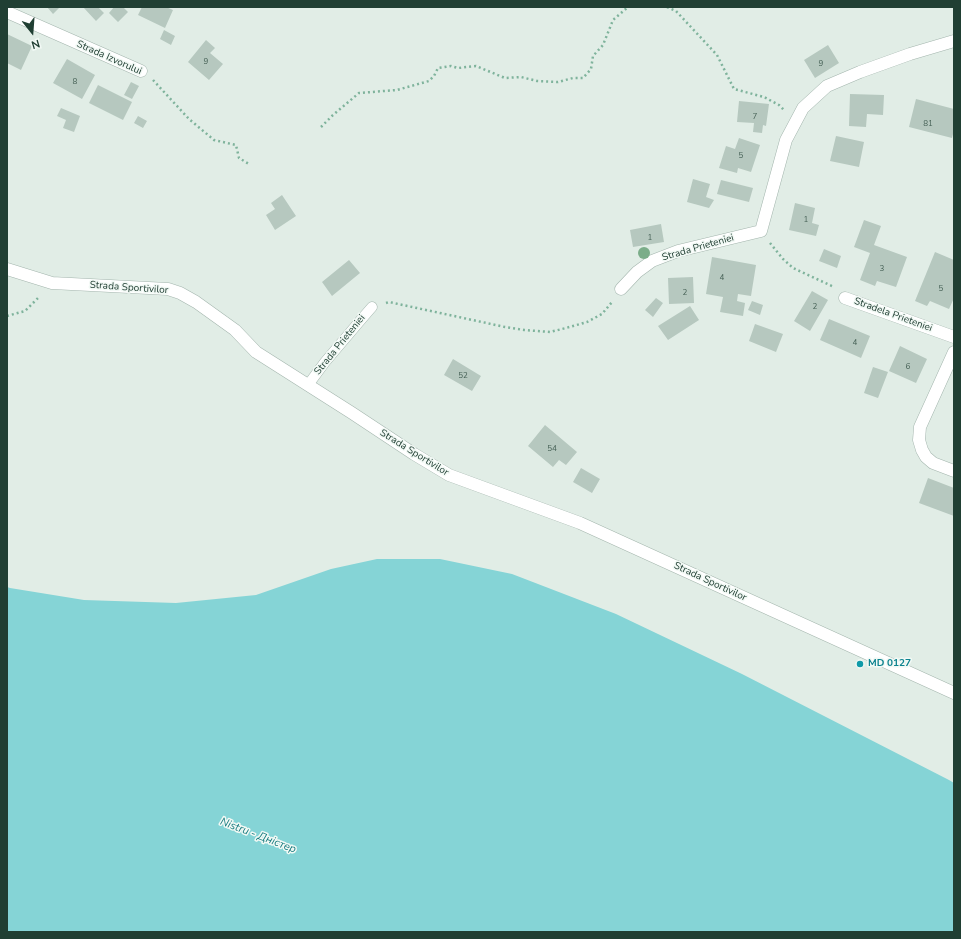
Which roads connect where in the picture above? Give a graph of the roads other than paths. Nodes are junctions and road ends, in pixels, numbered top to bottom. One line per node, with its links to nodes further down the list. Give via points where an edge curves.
1 (7, 12): 3 (street, Strada Izvorului)
2 (954, 41): 5 (street, Strada Prieteniei, via 910,54 827,86 802,108 786,140 761,231 677,252 652,261)
3 (141, 71)
4 (7, 269): 10 (street, Strada Sportivilor, via 52,284 168,289 180,293 235,330 256,352)
5 (621, 289)
6 (845, 298): 8 (street, Stradela Prieteniei)
7 (372, 308): 10 (lane, Strada Prieteniei)
8 (954, 337)
9 (954, 352): 11 (street, via 920,427 919,440 926,457 933,463)
10 (308, 385): 12 (street, Strada Sportivilor, via 449,475 580,523)
11 (954, 471)
12 (954, 693)

